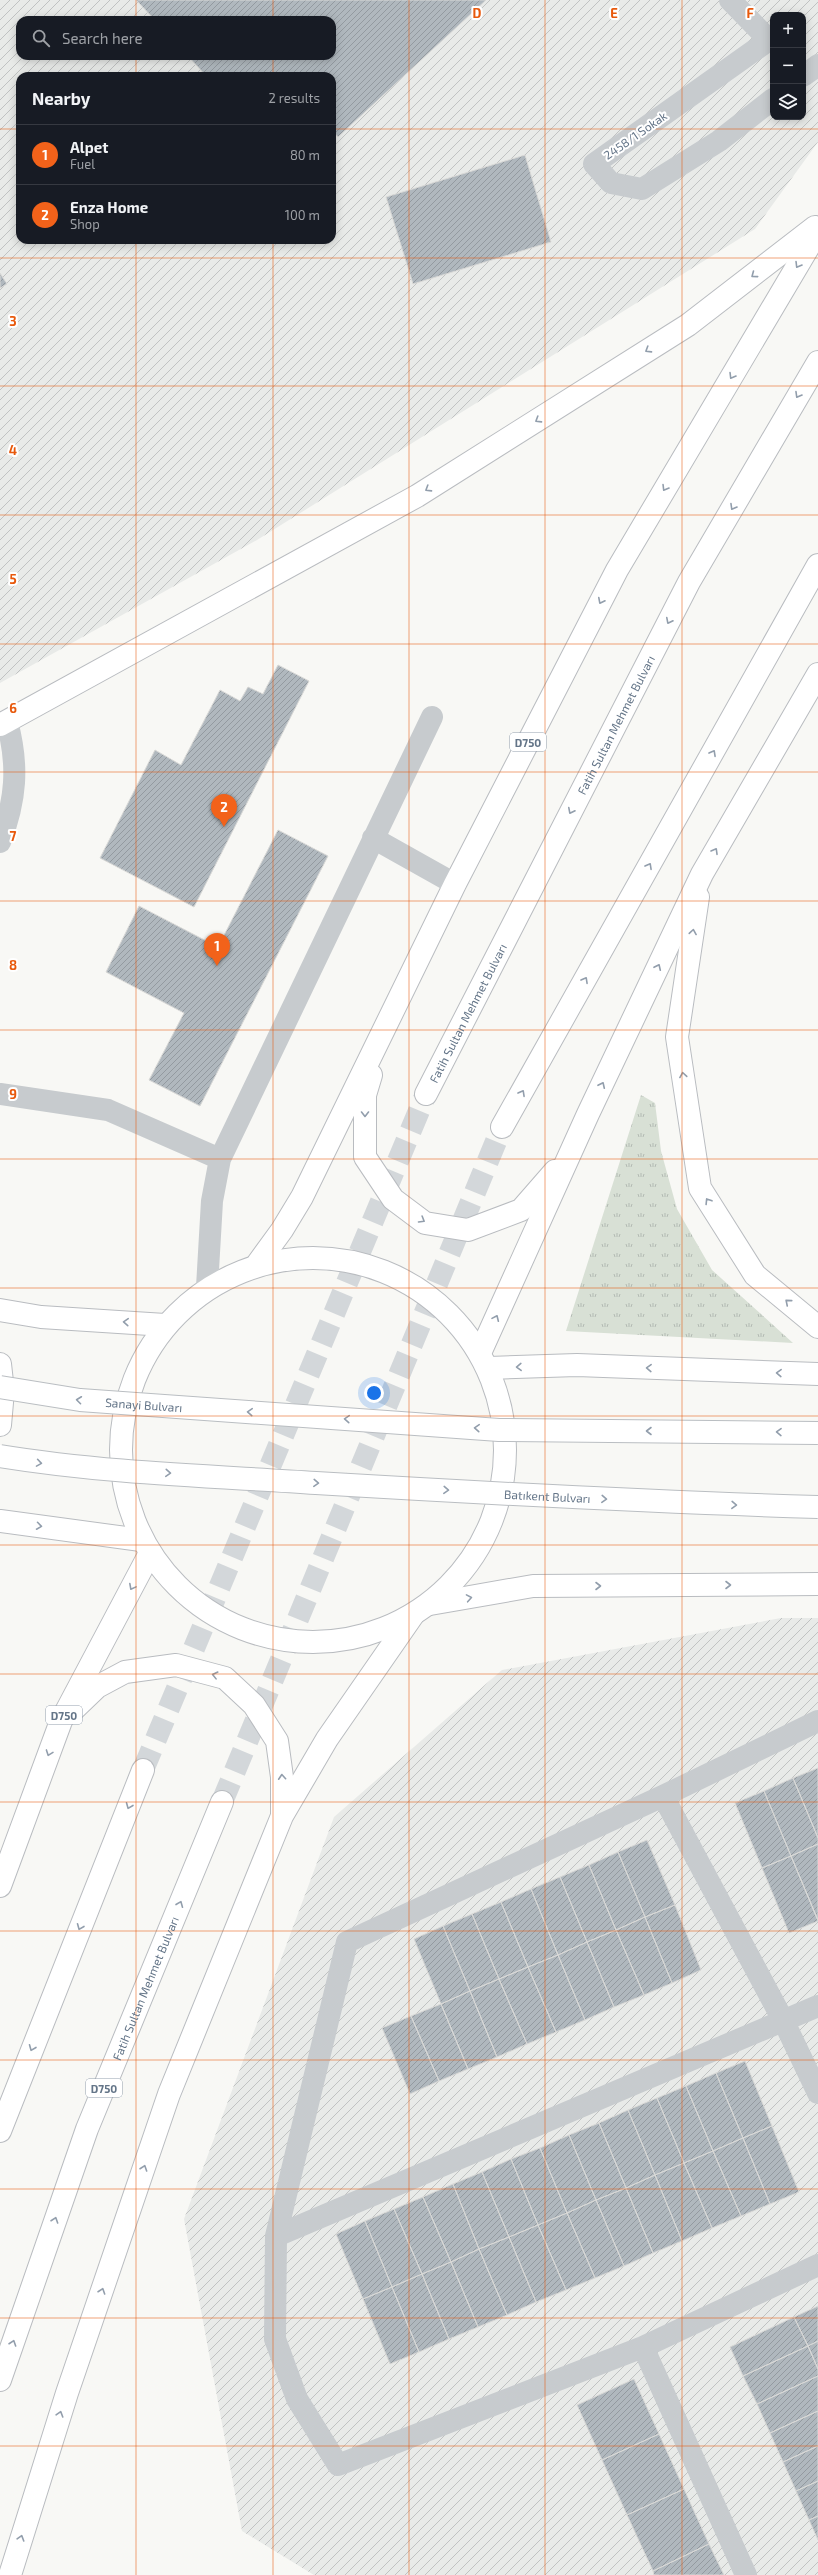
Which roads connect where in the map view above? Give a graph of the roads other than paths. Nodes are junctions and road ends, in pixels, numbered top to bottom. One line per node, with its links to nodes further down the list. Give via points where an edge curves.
1 (730, 0): 4 (street, 2458/1 Sokak, via 769,40 594,164 611,184 642,189 719,141)
2 (818, 65): 3 (street)
3 (806, 74)
4 (770, 101)
5 (818, 226): 11 (main road, one-way to 11, via 688,326 417,496)
6 (818, 231): 15 (main road, D750, one-way to 15, via 616,570)
7 (818, 362): 18 (main road, Fatih Sultan Mehmet Bulvarı, one-way to 18, via 689,582)
8 (818, 565): 20 (main road, one-way to 8)
9 (818, 674): 14 (main road, one-way to 9)
10 (432, 717): 12 (street)
11 (4, 723): 13 (street, via 14,748 16,783)
12 (373, 838): 15 (street); 21 (street)
13 (0, 842)
14 (702, 874): 19 (main road, one-way to 14); 26 (main road, one-way to 14, via 755,1275 700,1188 677,1037)
15 (455, 884): 16 (main road, D750)
16 (387, 1022): 19 (main road, one-way to 19, via 365,1095 365,1157 393,1200 425,1223 468,1230 521,1210 556,1170); 22 (main road, D750, via 302,1197)
17 (0, 1094): 21 (street, via 108,1110)
18 (426, 1094)
19 (588, 1114): 27 (main road, one-way to 19)
20 (502, 1127)
21 (220, 1159): 23 (street, via 212,1200)
22 (258, 1263): 23 (main road); 27 (main road, via 324,1255 389,1271 445,1308)
23 (207, 1287): 25 (main road)
24 (0, 1310): 25 (main road, one-way to 24, via 41,1317)
25 (165, 1324): 36 (main road, via 131,1382 119,1447 125,1496)
26 (818, 1327)
27 (485, 1361): 29 (main road, one-way to 27); 38 (main road, via 505,1415 502,1492 476,1555)
28 (0, 1364): 31 (main road, via 3,1391)
29 (818, 1374)
30 (0, 1387): 32 (main road, Sanayi Bulvarı, one-way to 30, bridge, via 498,1430 80,1400)
31 (0, 1425)
32 (818, 1432)
33 (0, 1456): 34 (main road, Batıkent Bulvarı, one-way to 34, bridge, via 64,1467 671,1502)
34 (818, 1507)
35 (0, 1521): 36 (main road, one-way to 36)
36 (146, 1547): 38 (main road, via 182,1593 238,1630 304,1644 371,1635); 39 (main road, D750, one-way to 39)
37 (818, 1584): 38 (main road, one-way to 37, via 532,1586)
38 (423, 1608): 44 (main road, via 327,1739)
39 (61, 1721): 44 (main road, one-way to 39, via 282,1777 277,1742 254,1705 225,1678 176,1665 125,1672 97,1688); 45 (main road, D750, one-way to 45)
40 (818, 1721): 42 (street)
41 (143, 1770): 49 (main road, one-way to 49)
42 (663, 1796): 47 (street); 50 (street, via 347,1942)
43 (222, 1802): 53 (main road, Fatih Sultan Mehmet Bulvarı / D750, one-way to 43, via 87,2129)
44 (282, 1816): 54 (main road, one-way to 44, via 67,2393 169,2094)
45 (0, 1886)
46 (818, 2006): 47 (street)
47 (784, 2022): 48 (street); 50 (street)
48 (818, 2094)
49 (0, 2131)
50 (276, 2236): 52 (street, via 275,2339 297,2399 338,2465)
51 (818, 2265): 52 (street)
52 (643, 2347): 55 (street)
53 (0, 2380)
54 (10, 2575)
55 (746, 2575)

